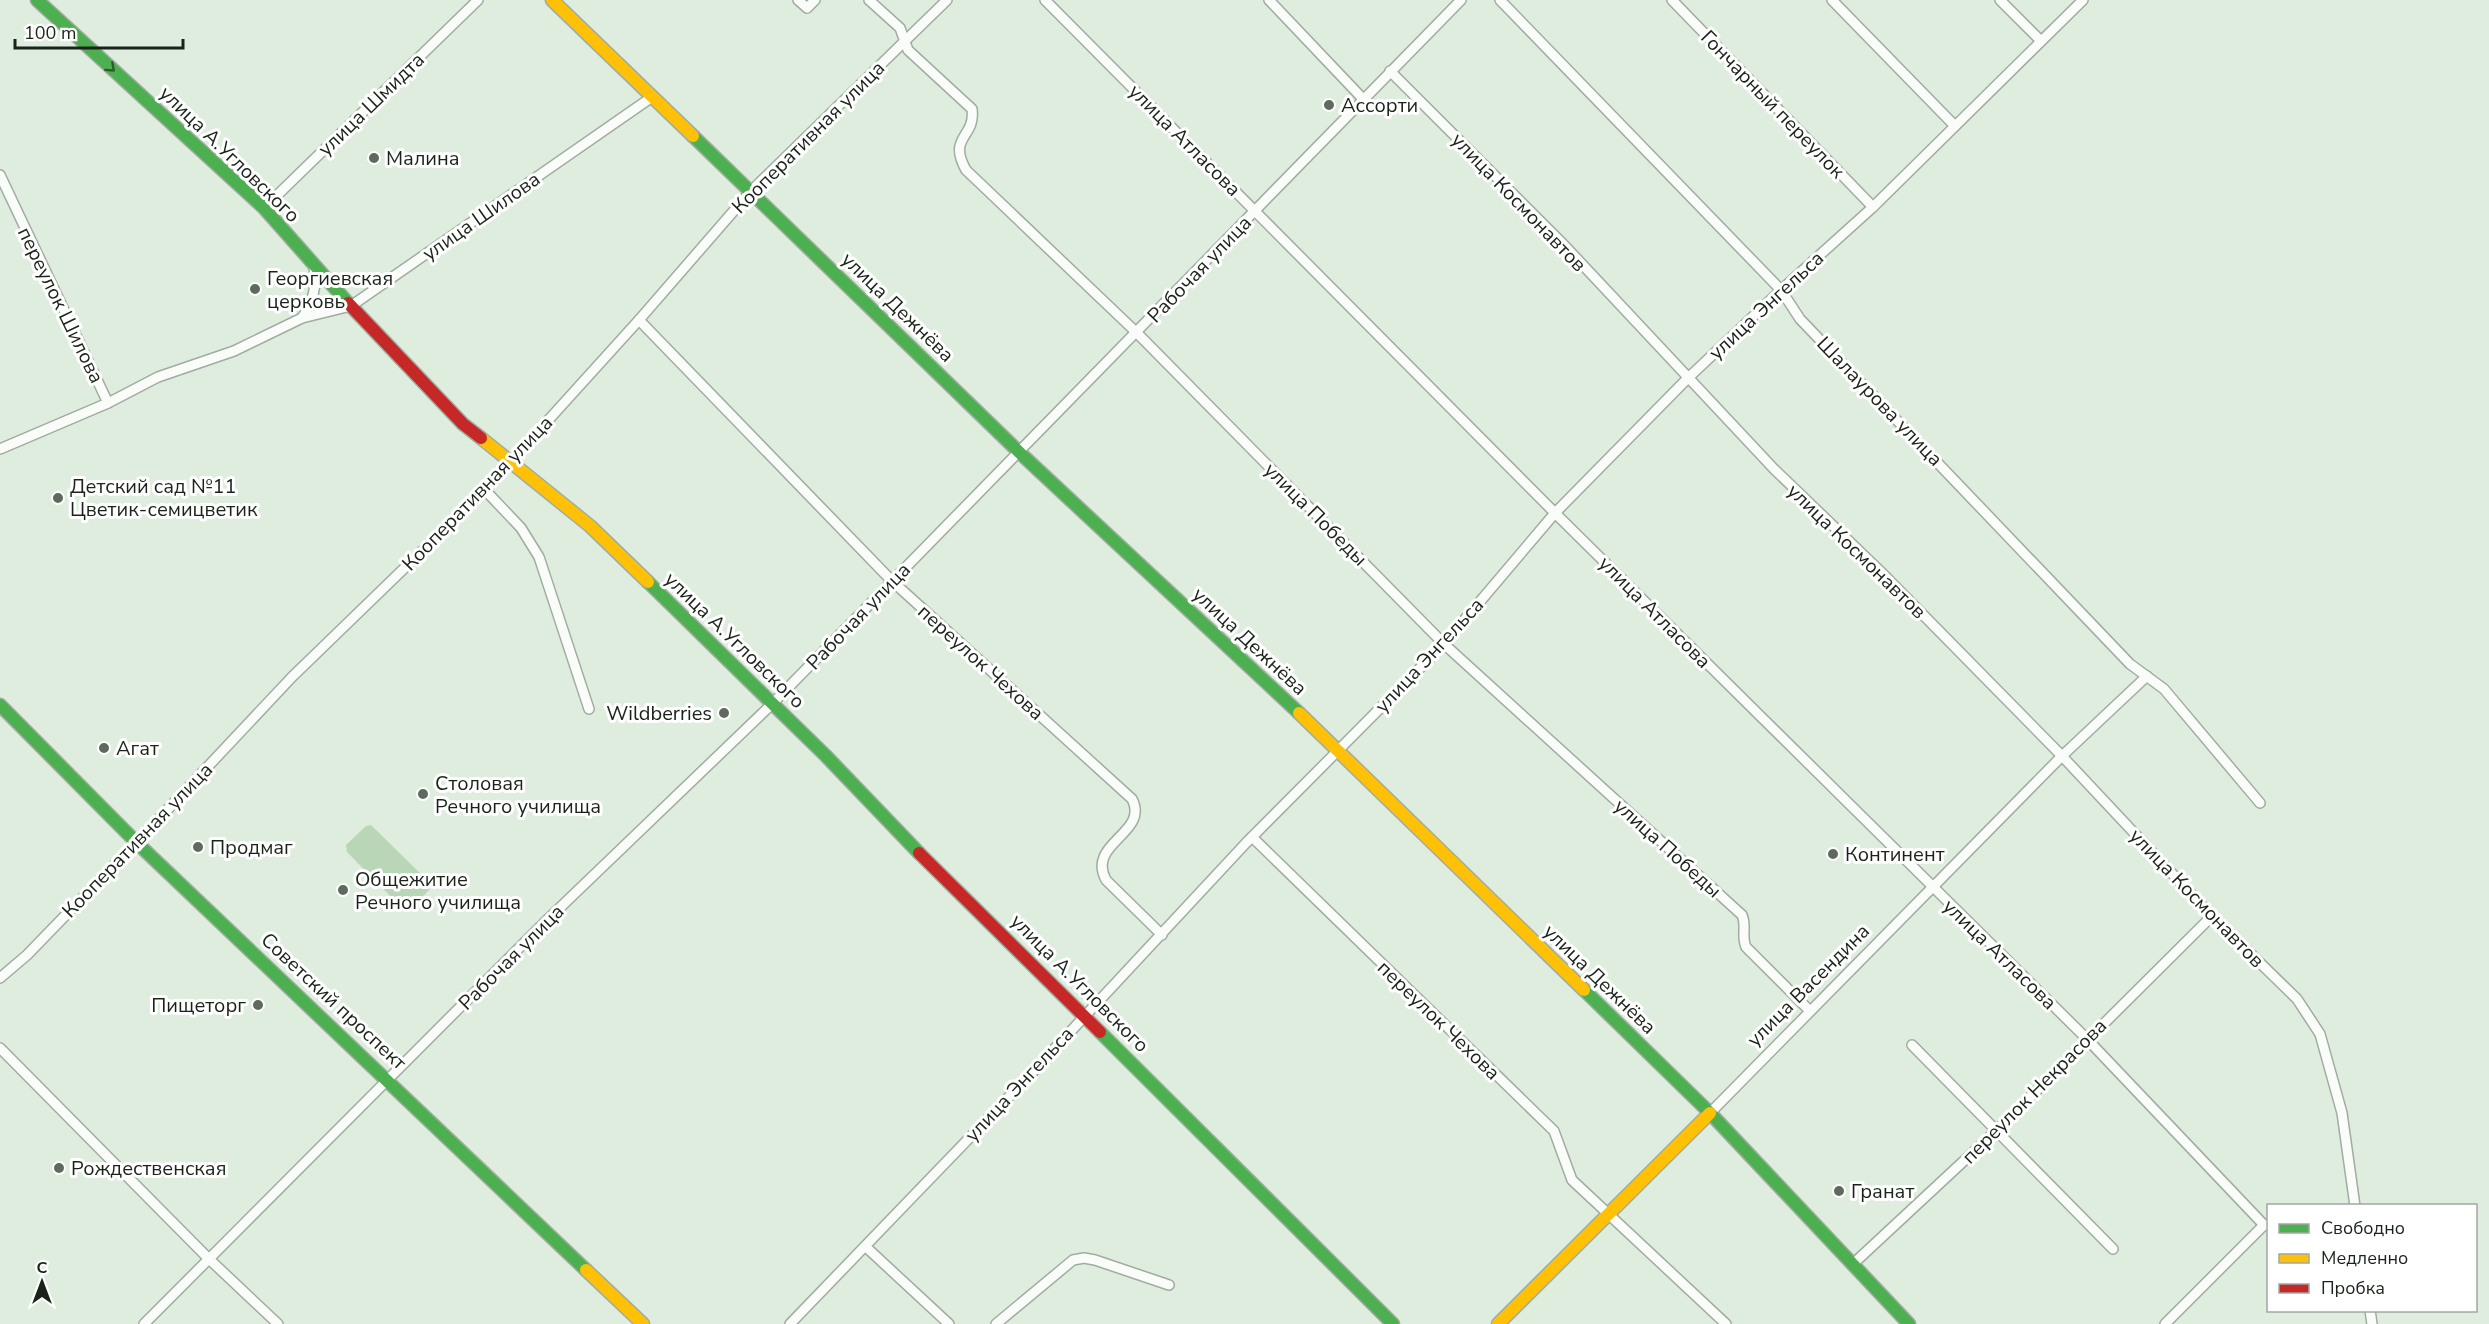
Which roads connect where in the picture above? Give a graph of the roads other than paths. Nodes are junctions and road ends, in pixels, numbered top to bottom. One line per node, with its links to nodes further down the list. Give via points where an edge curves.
1 (37, 0): 25 (main road, улица А.Угловского, one-way to 25)
2 (478, 0): 25 (street, улица Шмидта)
3 (552, 0): 19 (main road, улица Дежнёва)
4 (798, 0): 5 (street, via 807,8)
5 (815, 0)
6 (869, 0): 16 (street, улица Победы, via 900,28)
7 (947, 0): 16 (street, Кооперативная улица)
8 (1045, 0): 26 (street, улица Атласова)
9 (1269, 0): 20 (street)
10 (1461, 0): 18 (street, Рабочая улица)
11 (1500, 0): 28 (street, Шалаурова улица)
12 (1672, 0): 24 (street, Гончарный переулок)
13 (1832, 0): 21 (street)
14 (2000, 0): 17 (street)
15 (2083, 0): 17 (street, улица Энгельса)
16 (905, 40): 23 (street, Кооперативная улица); 32 (street, улица Победы, via 908,51 972,109 971,123 958,147 966,170)
17 (2041, 42): 21 (street, улица Энгельса)
18 (1390, 71): 20 (street, Рабочая улица); 33 (street, улица Космонавтов, via 1565,246)
19 (652, 97): 23 (main road, улица Дежнёва); 29 (street, улица Шилова)
20 (1364, 100): 26 (street, Рабочая улица)
21 (1955, 126): 24 (street, улица Энгельса)
22 (0, 174): 34 (street, переулок Шилова)
23 (751, 191): 31 (street, Кооперативная улица); 36 (main road, улица Дежнёва)
24 (1874, 207): 28 (street, улица Энгельса)
25 (264, 208): 27 (main road, улица А.Угловского)
26 (1256, 211): 32 (street, Рабочая улица); 39 (street, улица Атласова)
27 (314, 267): 29 (main road, улица А.Угловского); 30 (street, via 316,288)
28 (1780, 290): 33 (street, улица Энгельса); 42 (street, Шалаурова улица, via 1800,319 2130,664)
29 (351, 306): 30 (street, улица Шилова); 37 (main road, улица А.Угловского, via 463,424)
30 (302, 318): 34 (street, улица Шилова, via 234,351 158,377)
31 (639, 320): 37 (street, Кооперативная улица); 40 (street, переулок Чехова)
32 (1137, 333): 36 (street, Рабочая улица); 41 (street, улица Победы)
33 (1687, 379): 39 (street, улица Энгельса); 47 (street, улица Космонавтов)
34 (108, 403): 35 (street, улица Шилова)
35 (0, 449)
36 (1020, 453): 40 (street, Рабочая улица); 46 (main road, улица Дежнёва)
37 (508, 462): 38 (street, Кооперативная улица); 43 (main road, улица А.Угловского, via 590,526)
38 (485, 490): 45 (street, via 521,528 538,557); 50 (street, Кооперативная улица, via 292,677)
39 (1556, 513): 41 (street, улица Энгельса); 51 (street, улица Атласова)
40 (891, 580): 43 (street, Рабочая улица); 53 (street, переулок Чехова, via 1132,799 1134,819 1103,856 1101,872)
41 (1444, 644): 46 (street, улица Энгельса); 55 (street, улица Победы, via 1742,915 1746,947)
42 (2147, 676): 47 (street, улица Васендина); 48 (street, Шалаурова улица, via 2164,689)
43 (772, 704): 56 (main road, улица А.Угловского); 60 (street, Рабочая улица)
44 (0, 705): 50 (main road, Советский проспект)
45 (589, 709)
46 (1338, 750): 49 (street, улица Энгельса); 61 (main road, улица Дежнёва)
47 (2062, 756): 51 (street, улица Васендина); 52 (street, улица Космонавтов)
48 (2260, 803)
49 (1252, 837): 53 (street, улица Энгельса); 64 (street, переулок Чехова, via 1554,1131 1572,1180)
50 (136, 842): 54 (street, Кооперативная улица, via 27,956); 60 (main road, Советский проспект)
51 (1933, 888): 55 (street, улица Васендина); 57 (street, улица Атласова)
52 (2212, 916): 57 (street, переулок Некрасова); 63 (street, улица Космонавтов, via 2297,999 2320,1034 2342,1113)
53 (1162, 935): 56 (street, улица Энгельса)
54 (0, 978)
55 (1809, 1010): 61 (street, улица Васендина)
56 (1084, 1015): 66 (street, улица Энгельса); 77 (main road, улица А.Угловского)
57 (2087, 1039): 62 (street, переулок Некрасова); 65 (street, улица Атласова)
58 (1912, 1045): 62 (street)
59 (0, 1048): 68 (street)
60 (388, 1079): 68 (street, Рабочая улица); 73 (main road, Советский проспект)
61 (1710, 1113): 64 (main road, улица Васендина); 69 (main road, улица Дежнёва)
62 (1996, 1131): 67 (street); 69 (street, переулок Некрасова)
63 (2355, 1204)
64 (1608, 1214): 78 (main road, улица Васендина); 79 (street, переулок Чехова)
65 (2266, 1225): 81 (street)
66 (866, 1247): 74 (street, улица Энгельса); 75 (street)
67 (2113, 1249)
68 (208, 1258): 71 (street, Рабочая улица); 72 (street)
69 (1853, 1264): 80 (main road, улица Дежнёва)
70 (1169, 1286): 76 (street, via 1095,1260 1073,1260)
71 (144, 1324)
72 (278, 1324)
73 (643, 1324)
74 (790, 1324)
75 (949, 1324)
76 (996, 1324)
77 (1393, 1324)
78 (1498, 1324)
79 (1726, 1324)
80 (1910, 1324)
81 (2165, 1324)

